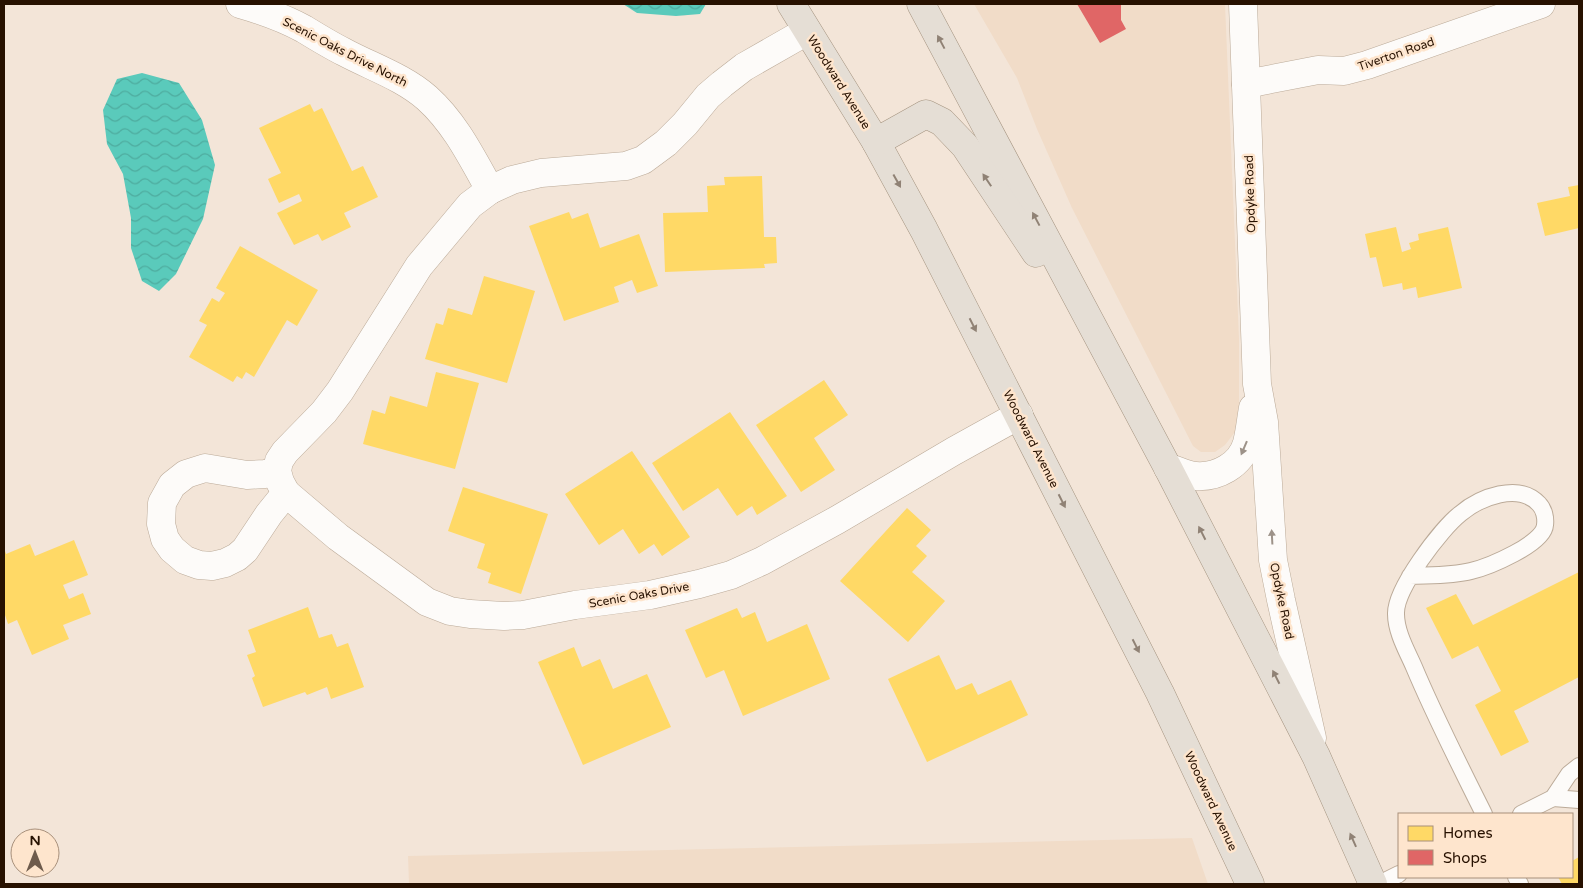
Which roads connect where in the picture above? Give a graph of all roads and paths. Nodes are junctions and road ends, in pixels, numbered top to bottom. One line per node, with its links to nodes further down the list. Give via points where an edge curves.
1 (240, 4): 9 (street, Scenic Oaks Drive North, via 302,28 415,88 438,108 455,130)
2 (791, 4): 6 (main road, Woodward Avenue)
3 (921, 4): 10 (main road, one-way to 3)
4 (1243, 4): 7 (street, Opdyke Road)
5 (1541, 4): 7 (street, Tiverton Road, via 1367,65 1344,71 1318,70)
6 (807, 31): 8 (main road, Woodward Avenue); 9 (street, Scenic Oaks Drive, via 744,67 722,84 666,143 643,160 626,166 541,173 512,180)
7 (1246, 84): 11 (street, Opdyke Road)
8 (876, 142): 10 (main road, one-way to 8, via 965,146 942,122 926,114); 12 (main road, Woodward Avenue, one-way to 12)
9 (490, 190): 12 (street, Scenic Oaks Drive, via 470,205 419,266 340,391 279,461 282,482 338,537 433,605 470,614 523,615 650,595 732,574 838,520)
10 (1122, 381): 13 (main road)
11 (1257, 384): 13 (street, Opdyke Road, one-way to 13, via 1247,444 1239,459 1226,470 1212,475 1194,476); 15 (street, Opdyke Road, one-way to 11, via 1273,560 1264,422)
12 (1019, 415): 22 (main road, Woodward Avenue, one-way to 22, via 1160,693)
13 (1168, 468): 15 (main road, one-way to 13)
14 (1410, 576): 14 (lane, via 1444,530 1480,501 1502,494 1520,494 1532,497 1541,507 1546,520 1545,530 1536,540 1512,554 1471,571); 19 (lane, via 1396,606 1400,636)
15 (1316, 756): 23 (main road, one-way to 15)
16 (1579, 766): 17 (lane, via 1569,774)
17 (1553, 798): 18 (lane); 20 (lane)
18 (1579, 800)
19 (1484, 813)
20 (1523, 813)
21 (1398, 874): 24 (lane)
22 (1250, 884)
23 (1373, 884)
24 (1379, 884)

